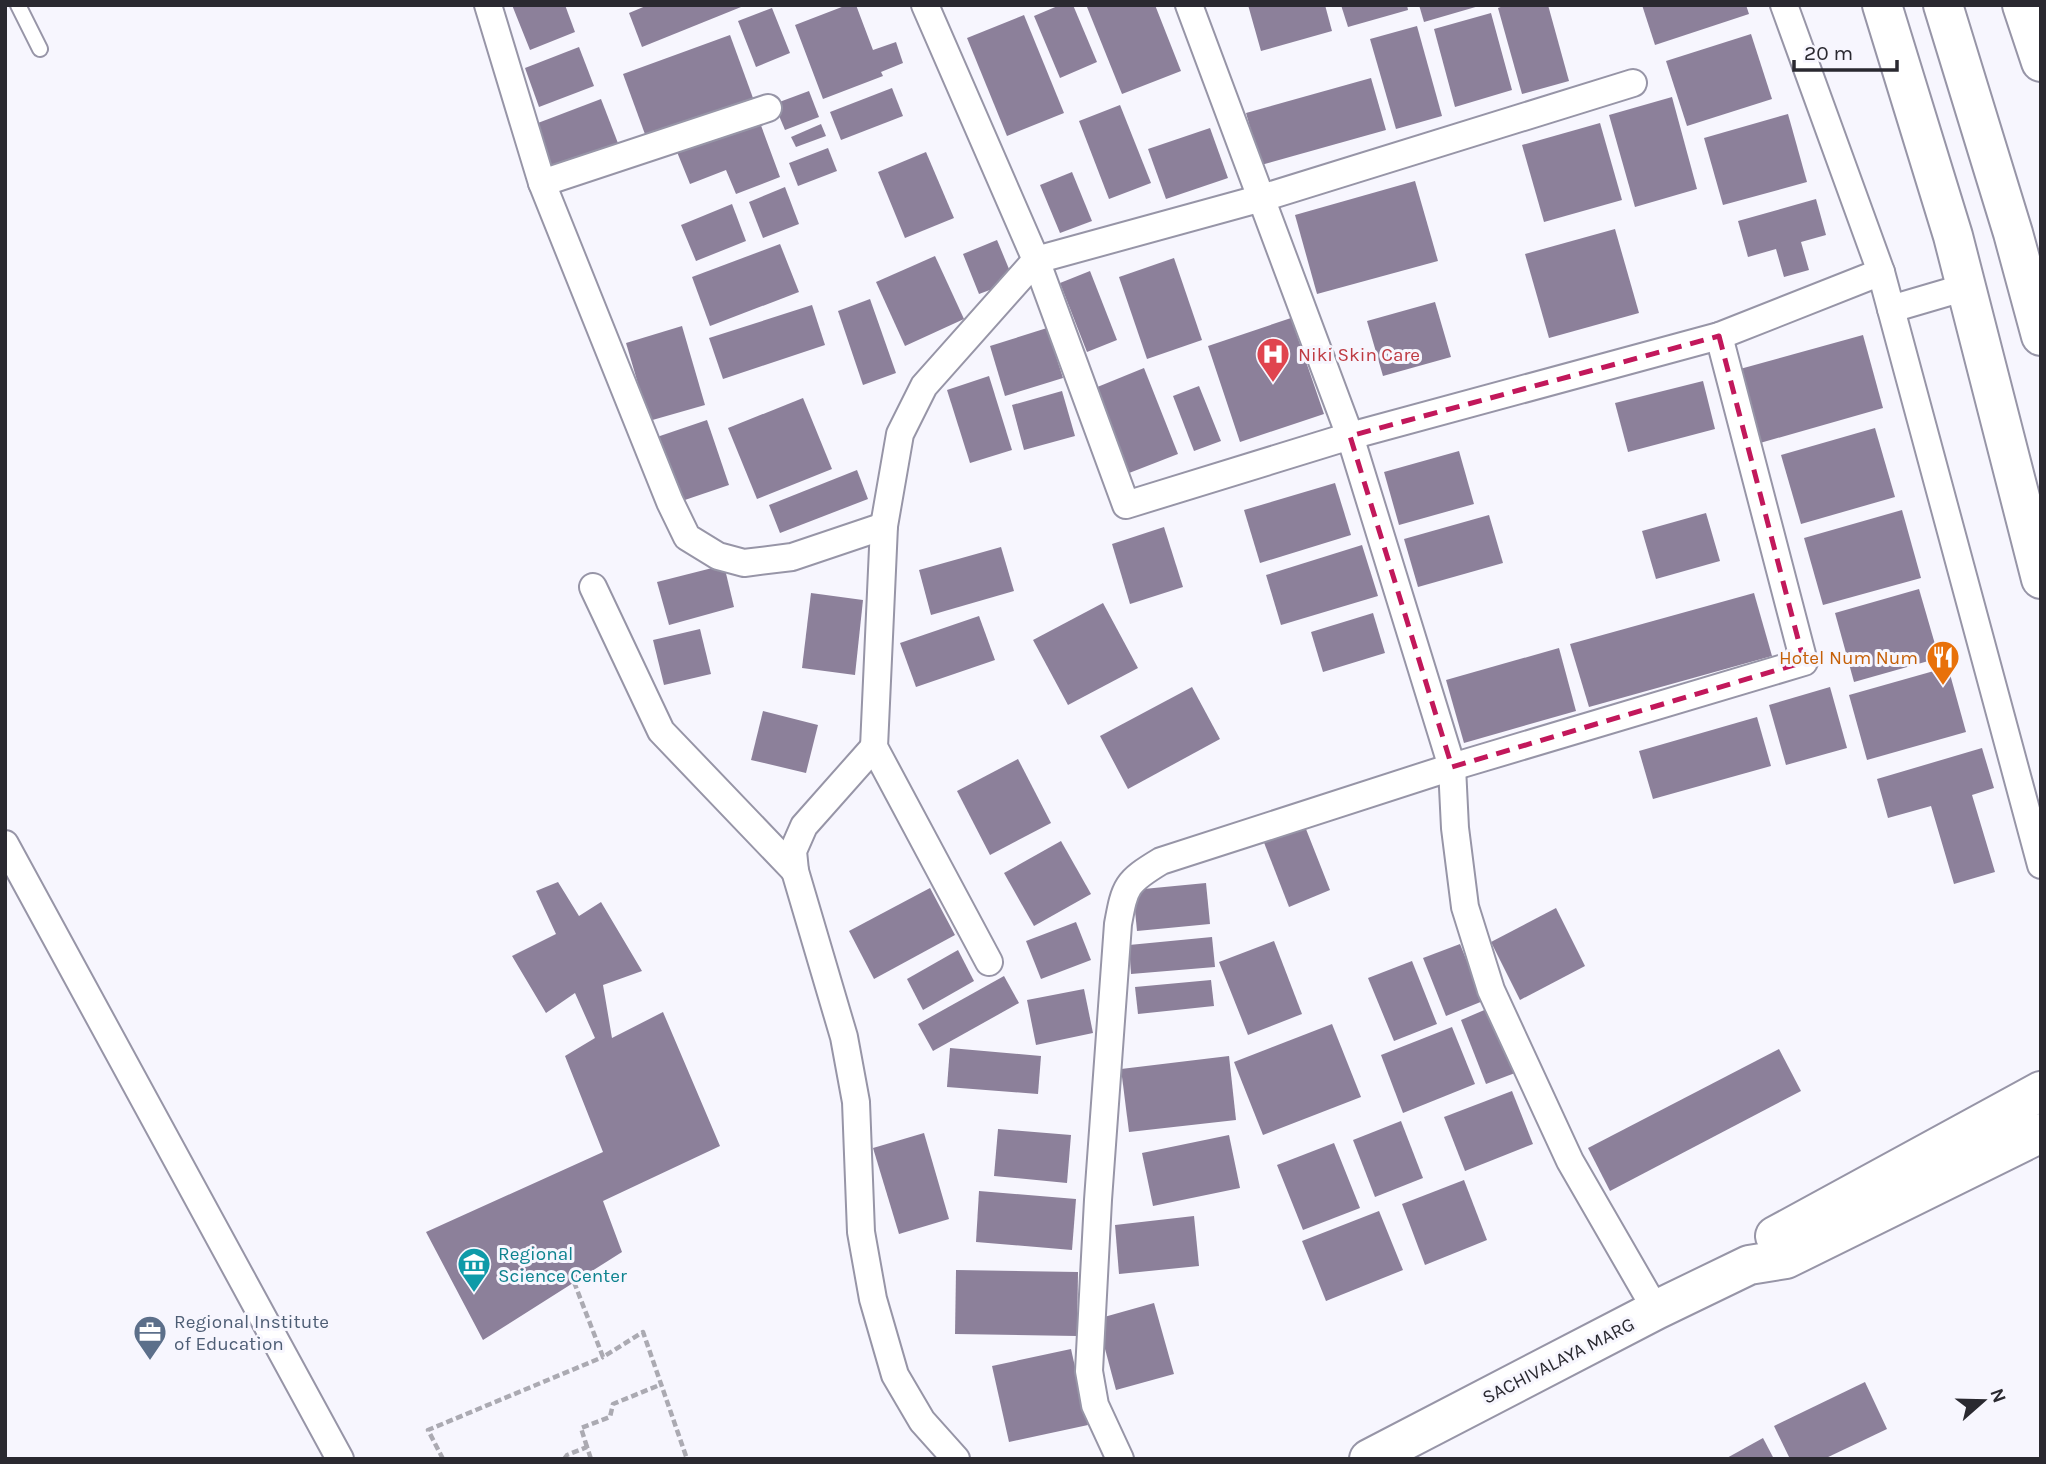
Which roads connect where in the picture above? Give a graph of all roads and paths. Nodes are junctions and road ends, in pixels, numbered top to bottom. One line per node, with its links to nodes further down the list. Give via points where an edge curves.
1 (18, 5): 9 (lane)
2 (488, 5): 13 (street)
3 (925, 5): 15 (street)
4 (1189, 5): 14 (street)
5 (1784, 5): 16 (street)
6 (1882, 5): 17 (main road)
7 (1942, 5): 20 (main road)
8 (2022, 5): 10 (main road)
9 (40, 49)
10 (2041, 62)
11 (1633, 83): 14 (street)
12 (768, 108): 13 (street)
13 (542, 183): 22 (street, via 687,537 718,556 744,563 792,558)
14 (1262, 198): 15 (street); 21 (street)
15 (1036, 260): 21 (street, via 1126,505); 22 (street, via 924,386 900,434)
16 (1881, 272): 18 (street); 19 (street)
17 (1966, 286): 18 (street); 23 (main road)
18 (1891, 309): 28 (street)
19 (1719, 336): 21 (street); 26 (street, via 1804,662)
20 (2041, 336)
21 (1350, 436): 26 (street)
22 (884, 526): 25 (street)
23 (2041, 579)
24 (593, 587): 29 (street, via 661,731)
25 (874, 747): 29 (street, via 804,826 793,850); 30 (street)
26 (1452, 767): 35 (street, via 1465,906 1491,990 1570,1161); 45 (street, via 1161,862 1140,873 1124,891 1116,938 1089,1371 1095,1405)
27 (5, 844): 39 (street)
28 (2041, 865)
29 (795, 872): 44 (street, via 844,1037 856,1102 860,1232 873,1300 895,1375 922,1421)
30 (989, 962)
31 (2041, 1091): 33 (main road, SACHIVALAYA MARG, via 1769,1240)
32 (2041, 1133): 33 (main road, SACHIVALAYA MARG, via 1786,1259)
33 (1749, 1265): 35 (main road, SACHIVALAYA MARG)
34 (573, 1282): 36 (path)
35 (1656, 1310): 46 (main road, SACHIVALAYA MARG)
36 (603, 1357): 37 (path, via 643,1332); 40 (path, via 428,1430)
37 (662, 1384): 38 (path, via 613,1404 610,1417 581,1428); 43 (path)
38 (587, 1447): 41 (path); 42 (path)
39 (340, 1459)
40 (443, 1459)
41 (564, 1459)
42 (591, 1459)
43 (687, 1459)
44 (956, 1459)
45 (1120, 1459)
46 (1369, 1459)

